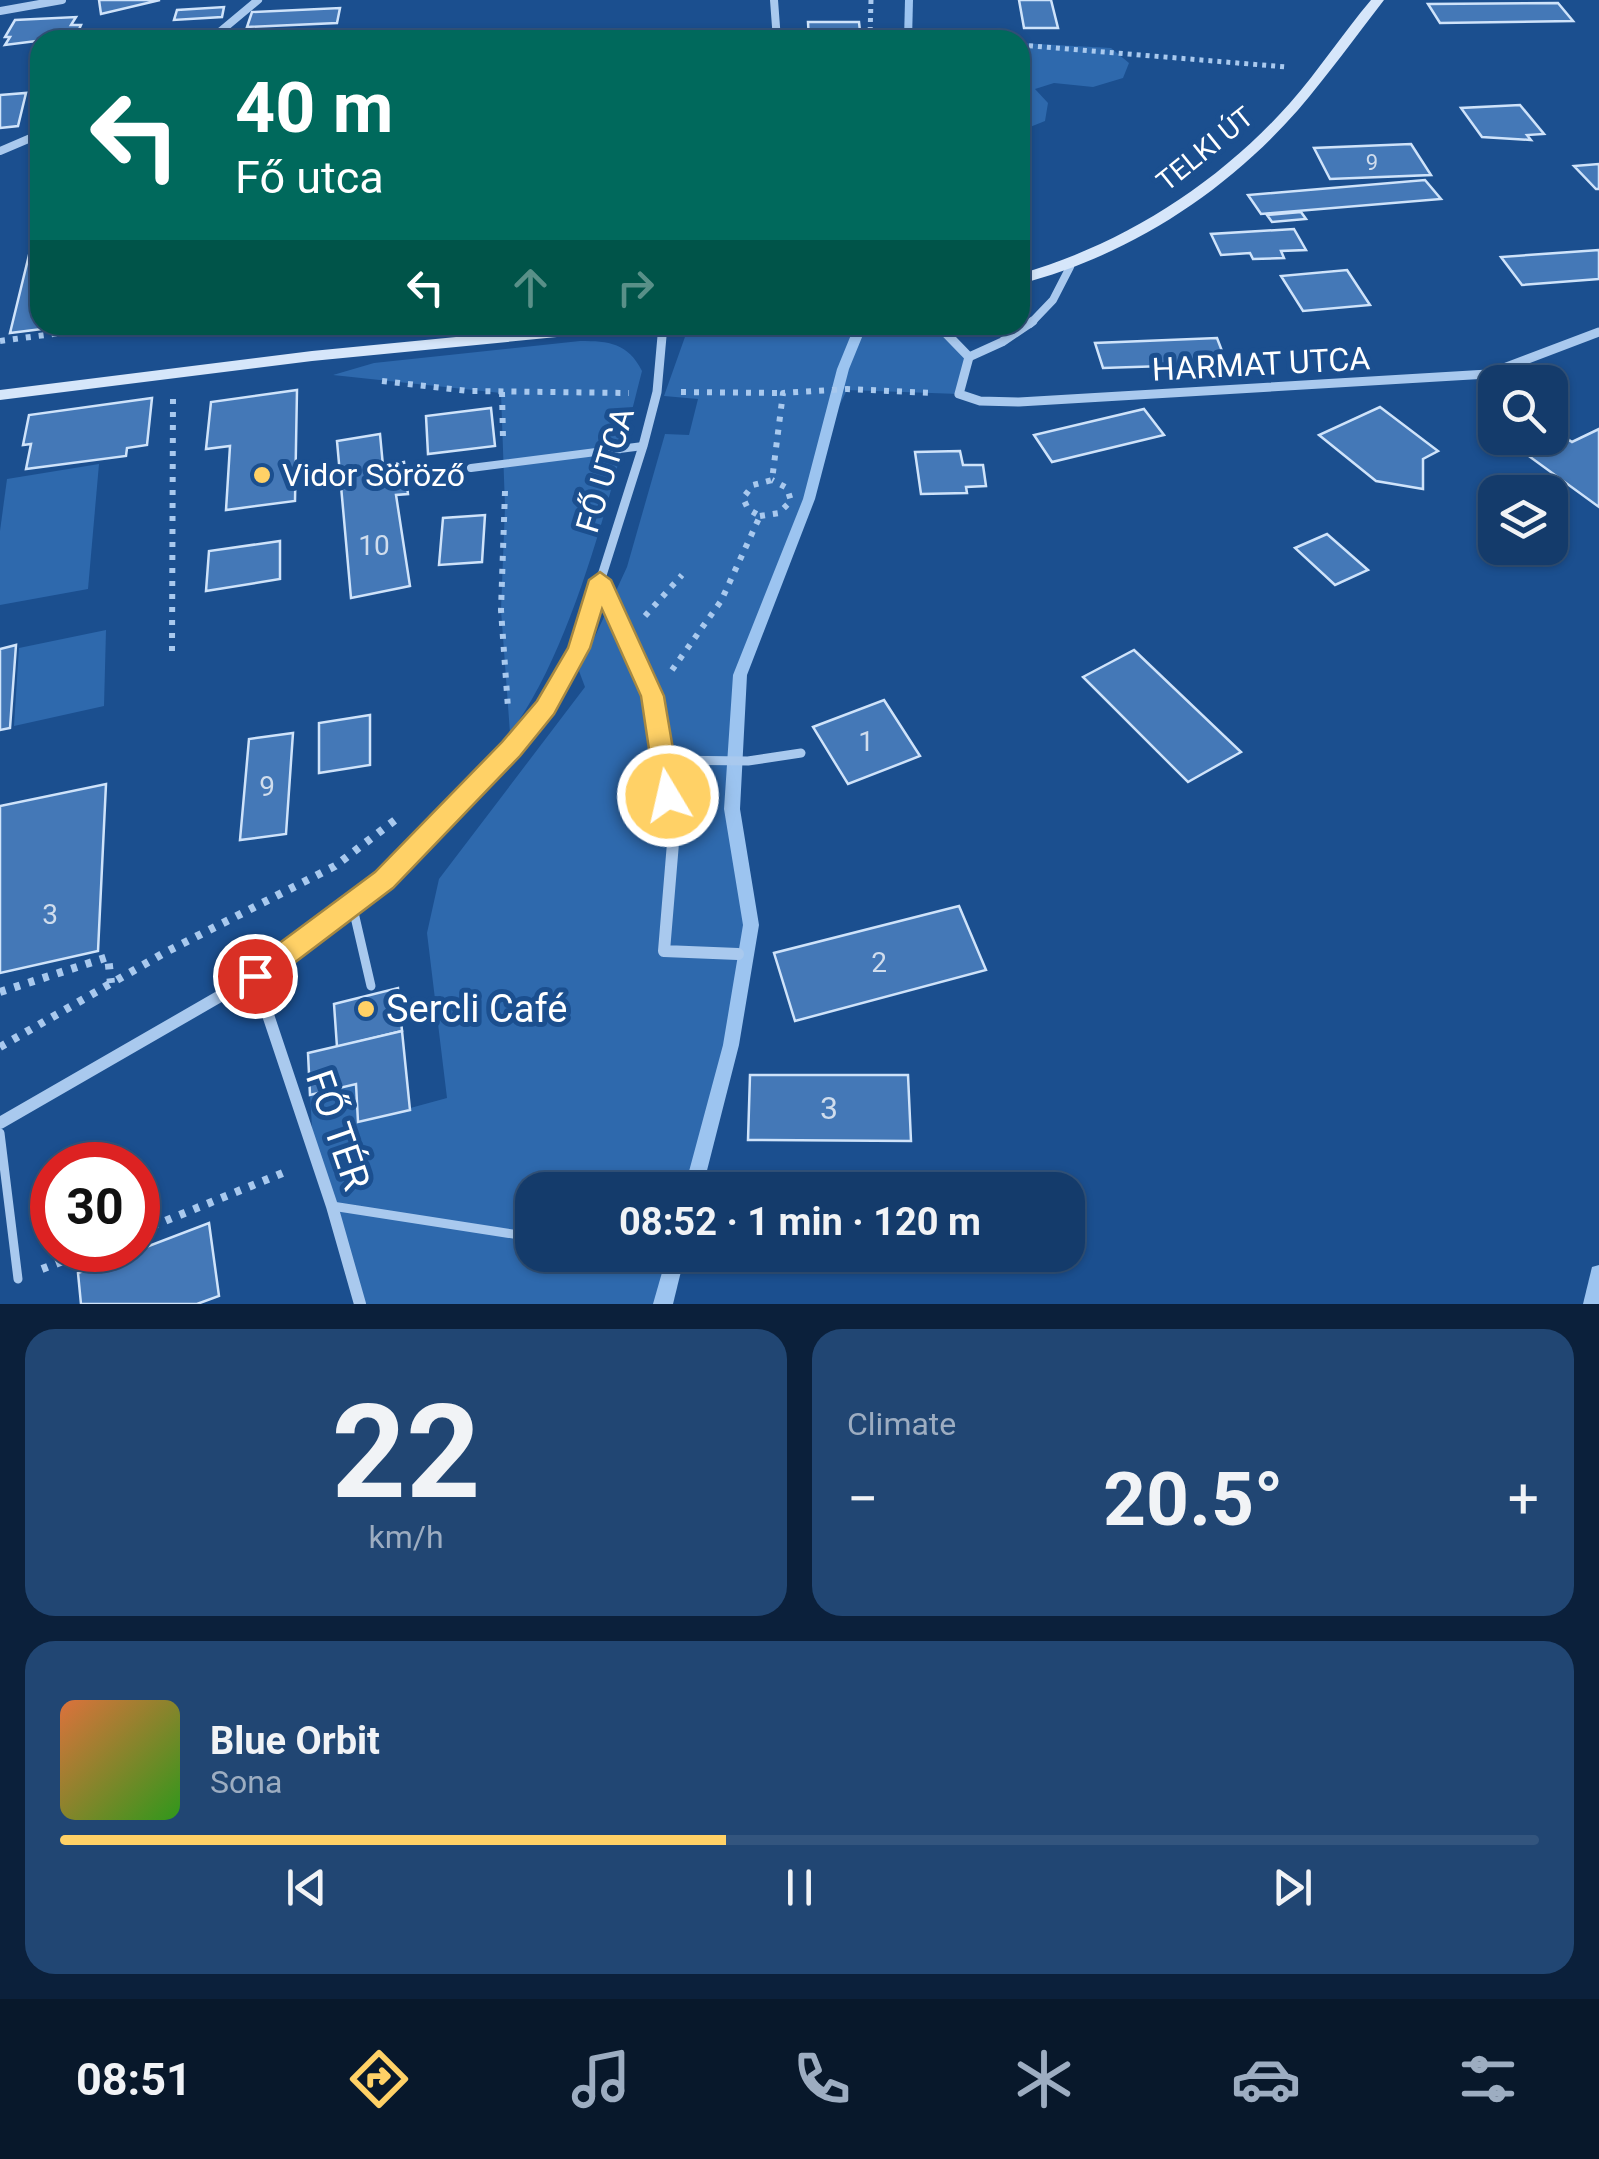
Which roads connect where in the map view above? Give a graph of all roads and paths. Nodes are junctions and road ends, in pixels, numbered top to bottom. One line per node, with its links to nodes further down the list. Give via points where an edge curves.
1 (62, 0): 6 (street)
2 (258, 0): 7 (street)
3 (774, 0): 8 (street)
4 (871, 0): 9 (path)
5 (1378, 0): 14 (main road, TELKI ÚT, via 1282,120 1214,181)
6 (0, 11)
7 (222, 30)
8 (776, 30)
9 (870, 30)
10 (1030, 46): 11 (path)
11 (1286, 67)
12 (30, 138): 13 (street)
13 (0, 151)
14 (1070, 267): 15 (main road, TELKI ÚT); 16 (street, via 1063,287)
15 (1030, 277)
16 (1030, 326)
17 (1599, 332): 31 (street, HARMAT UTCA, via 1488,374 1019,402)
18 (45, 335): 23 (path)
19 (527, 335): 25 (main road)
20 (662, 335): 28 (street, FŐ UTCA)
21 (948, 335): 24 (street)
22 (1018, 335): 24 (street)
23 (0, 341)
24 (969, 357): 31 (street)
25 (173, 374): 32 (main road); 33 (path)
26 (372, 380): 27 (path)
27 (502, 392): 28 (path); 35 (path)
28 (657, 392): 30 (path); 34 (street, FŐ UTCA)
29 (189, 393): 33 (path)
30 (782, 393): 31 (path); 37 (path)
31 (959, 394)
32 (0, 396)
33 (173, 397): 42 (path)
34 (643, 446): 35 (lane); 40 (street, FŐ UTCA)
35 (504, 462): 36 (lane); 44 (path, via 501,610)
36 (471, 468)
37 (772, 480): 38 (path, via 752,485 743,498); 38 (path, via 787,488 790,501 780,513)
38 (760, 516): 43 (path, via 721,601)
39 (682, 575): 41 (path)
40 (600, 580): 41 (street); 44 (street, FŐ UTCA, via 579,648 546,708)
41 (624, 639): 43 (street)
42 (172, 651)
43 (652, 696): 46 (street)
44 (511, 749): 48 (street, FŐ UTCA, via 384,880)
45 (802, 753): 46 (lane, via 748,761)
46 (664, 760): 49 (street, via 674,831 664,951)
47 (413, 806): 51 (path, via 334,866)
48 (352, 904): 50 (street, FŐ UTCA); 52 (lane)
49 (738, 954)
50 (255, 976): 55 (street, FŐ UTCA); 57 (street, FŐ TÉR)
51 (111, 984): 53 (path, via 108,958); 54 (path)
52 (371, 986)
53 (0, 992)
54 (0, 1047)
55 (0, 1123)
56 (0, 1133): 61 (lane)
57 (314, 1160): 58 (street, FŐ TÉR); 59 (path)
58 (332, 1206): 60 (lane); 62 (street, FŐ TÉR)
59 (160, 1223)
60 (515, 1235)
61 (18, 1278)
62 (360, 1304)

